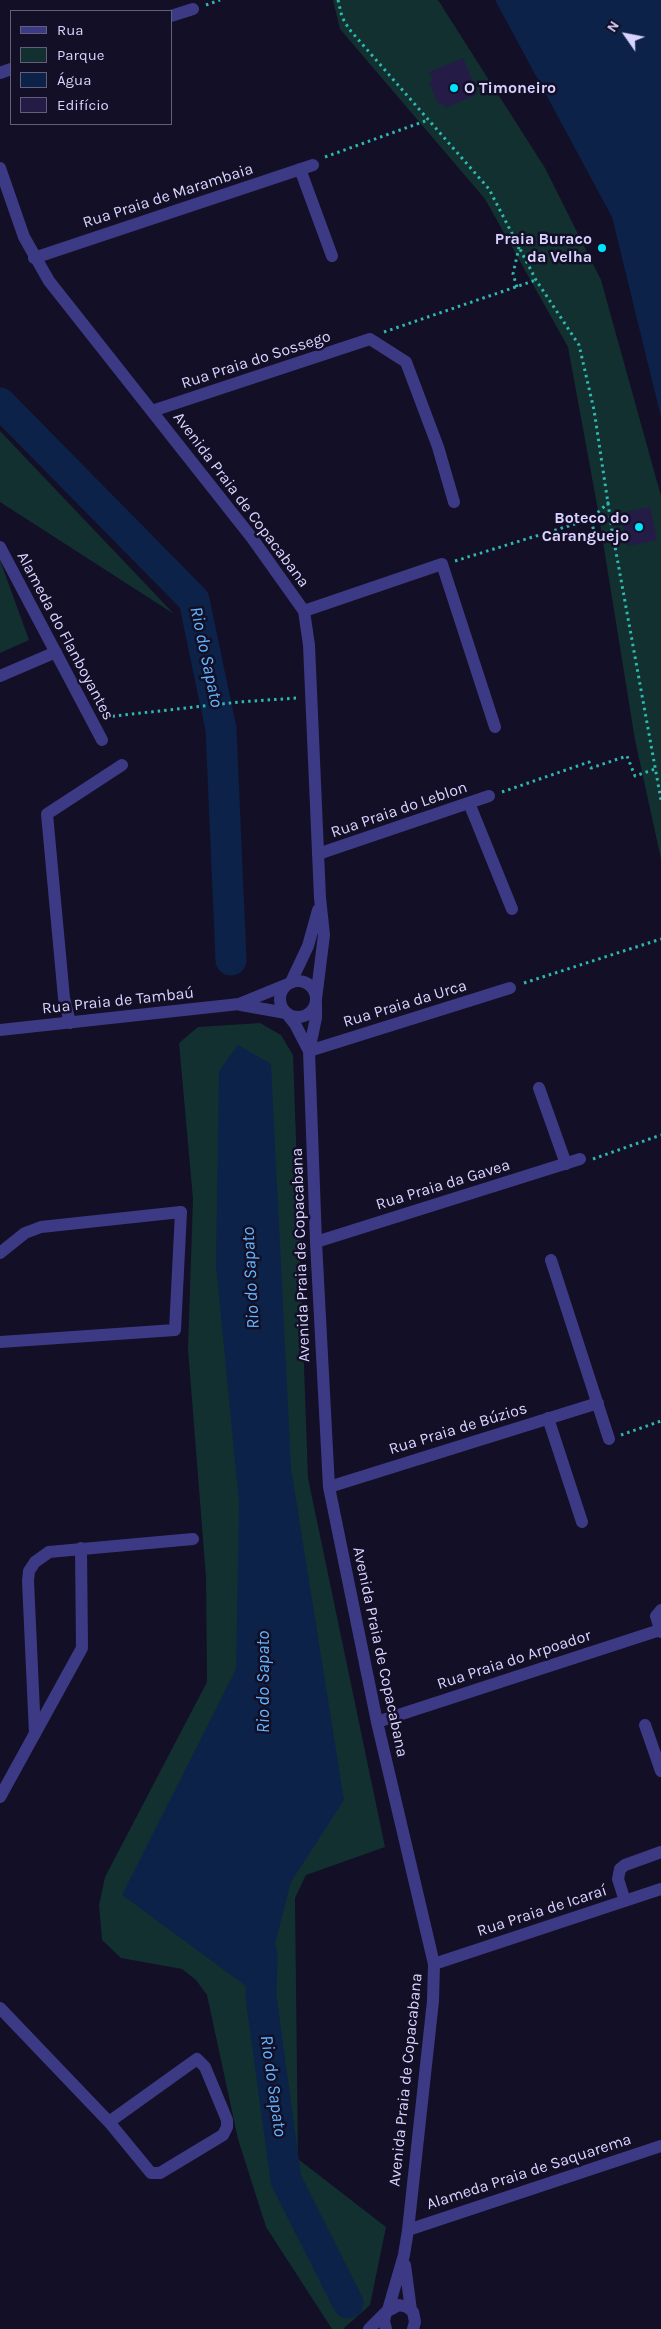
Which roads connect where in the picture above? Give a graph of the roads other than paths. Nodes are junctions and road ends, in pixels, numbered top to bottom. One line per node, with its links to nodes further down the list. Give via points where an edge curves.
1 (193, 9): 2 (street)
2 (172, 16)
3 (313, 165): 5 (street, Rua Praia de Marambaia)
4 (0, 168): 7 (street, Avenida Praia de Copacabana, via 15,215)
5 (300, 169): 6 (street); 7 (street, Rua Praia de Marambaia)
6 (332, 256)
7 (34, 258): 8 (street, Avenida Praia de Copacabana, via 68,308)
8 (152, 411): 9 (street, Rua Praia do Sossego, via 370,340 406,362 438,446); 11 (street, Avenida Praia de Copacabana, via 258,545)
9 (454, 502)
10 (0, 547): 12 (street, Alameda do Flanboyantes)
11 (304, 611): 14 (street, via 442,564); 19 (street, Avenida Praia de Copacabana, via 312,697)
12 (56, 652): 13 (street); 15 (street, Alameda do Flanboyantes)
13 (0, 676)
14 (495, 727)
15 (102, 740)
16 (122, 764): 27 (street, via 47,814 64,998)
17 (489, 796): 18 (street, Rua Praia do Leblon)
18 (469, 803): 19 (street, Rua Praia do Leblon); 21 (street)
19 (318, 854): 20 (street, Avenida Praia de Copacabana)
20 (320, 898): 22 (street, Avenida Praia de Copacabana, via 311,938); 24 (street, Avenida Praia de Copacabana, via 324,944)
21 (512, 909)
22 (289, 983): 24 (street, via 308,984 316,993); 25 (street, Rua Praia de Tambaú); 26 (street, via 280,996 280,1005)
23 (510, 988): 29 (street, Rua Praia da Urca)
24 (316, 1001): 26 (street, via 305,1017); 29 (street, Avenida Praia de Copacabana)
25 (239, 1004): 26 (street, Rua Praia de Tambaú); 27 (street, Rua Praia de Tambaú)
26 (286, 1014): 29 (street, Avenida Praia de Copacabana)
27 (70, 1023): 28 (street, Rua Praia de Tambaú)
28 (0, 1030)
29 (309, 1050): 33 (street, Avenida Praia de Copacabana)
30 (539, 1088): 32 (street)
31 (580, 1159): 32 (street, Rua Praia da Gavea)
32 (566, 1164): 33 (street, Rua Praia da Gavea)
33 (316, 1242): 40 (street, Avenida Praia de Copacabana)
34 (0, 1253): 36 (street, via 25,1233 41,1227 181,1212 175,1330)
35 (551, 1260): 37 (street)
36 (0, 1342)
37 (598, 1403): 38 (street, Rua Praia de Búzios); 39 (street)
38 (548, 1418): 40 (street, Rua Praia de Búzios); 41 (street)
39 (609, 1439)
40 (329, 1487): 46 (street, Avenida Praia de Copacabana)
41 (582, 1522)
42 (193, 1539): 43 (street)
43 (81, 1548): 48 (street, via 82,1648); 48 (street, via 49,1552 34,1562 30,1571)
44 (661, 1610): 45 (street, Rua Praia do Arpoador, via 656,1616)
45 (661, 1631): 46 (street, Rua Praia do Arpoador)
46 (377, 1722): 54 (street, Avenida Praia de Copacabana)
47 (645, 1725): 49 (street)
48 (35, 1734): 50 (street)
49 (661, 1771)
50 (0, 1797)
51 (661, 1852): 53 (street, via 620,1869 618,1879)
52 (661, 1889): 53 (street, Rua Praia de Icaraí)
53 (625, 1901): 54 (street, Rua Praia de Icaraí)
54 (434, 1964): 58 (street, Avenida Praia de Copacabana, via 433,2001)
55 (0, 2008): 56 (street)
56 (109, 2122): 56 (street, via 155,2174 223,2135 227,2127 205,2067 197,2059)
57 (661, 2146): 58 (street, Alameda Praia de Saquarema)
58 (408, 2230): 59 (street, Avenida Praia de Copacabana)
59 (404, 2255): 60 (street, Avenida Praia de Copacabana); 61 (street, Avenida Praia de Copacabana)
60 (387, 2311): 61 (street, via 399,2305); 62 (street); 63 (street)
61 (412, 2311): 64 (street); 65 (street, Avenida Praia de Copacabana)
62 (369, 2329)
63 (386, 2329)
64 (413, 2329)
65 (422, 2329)

